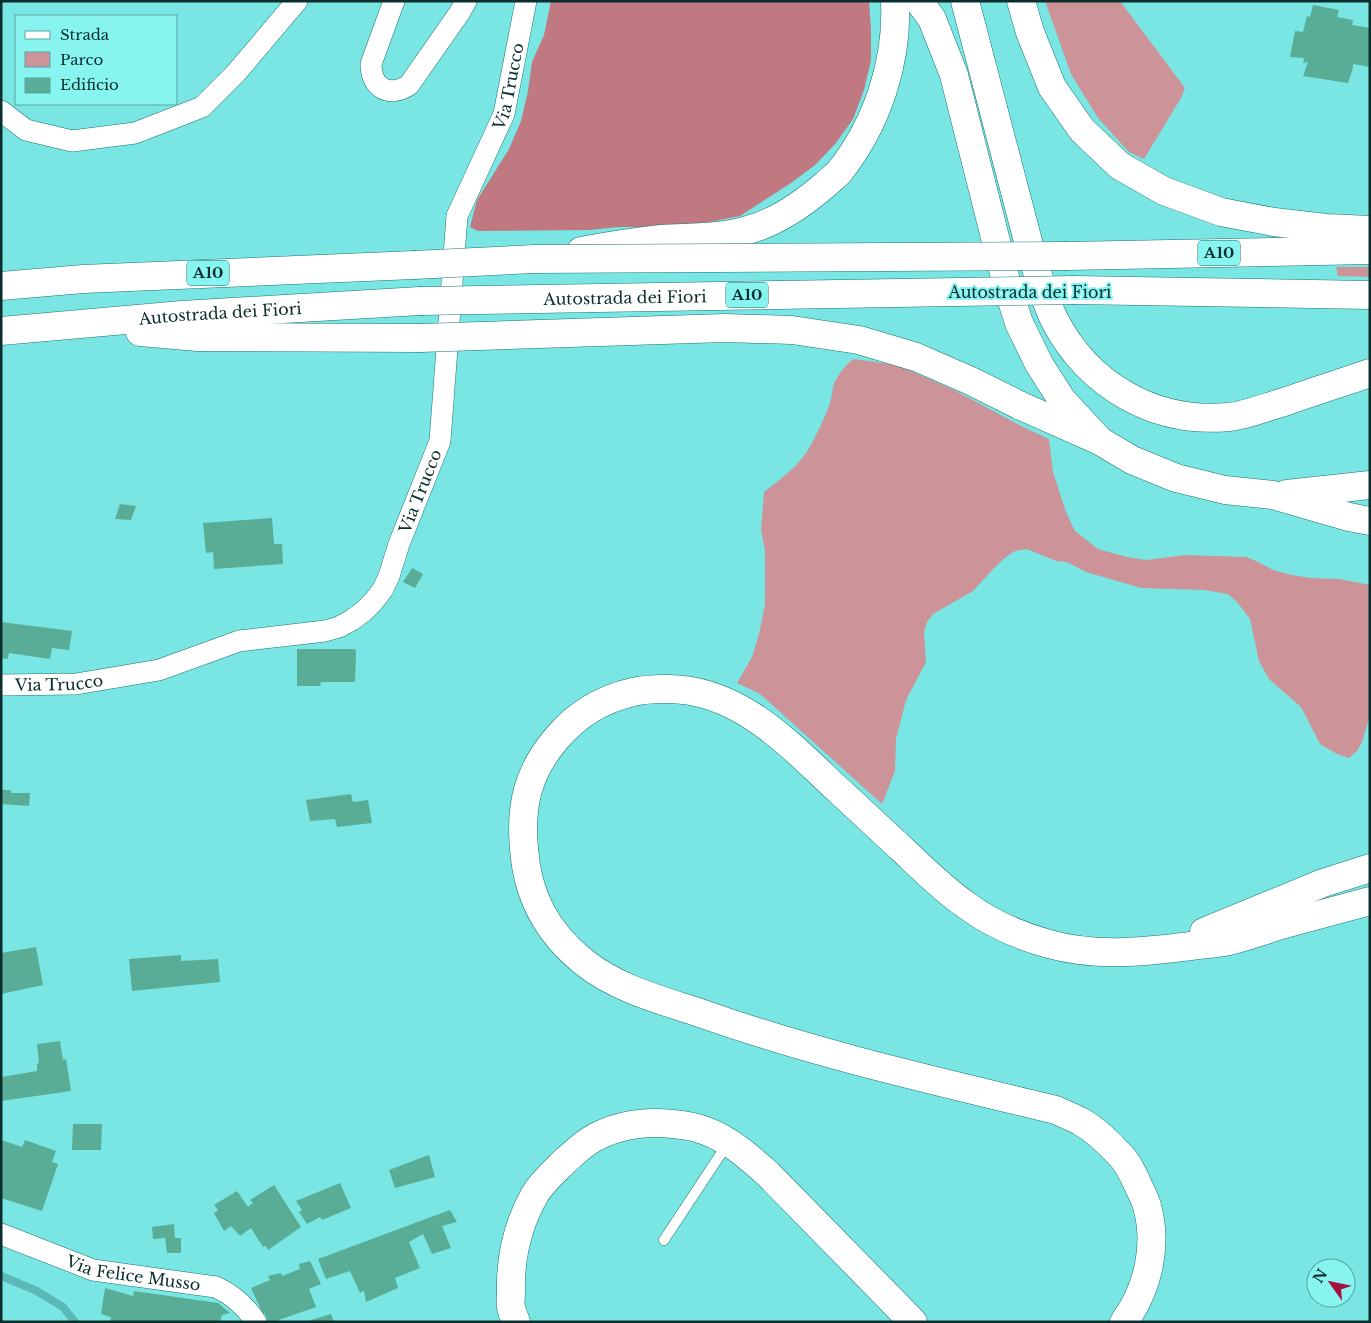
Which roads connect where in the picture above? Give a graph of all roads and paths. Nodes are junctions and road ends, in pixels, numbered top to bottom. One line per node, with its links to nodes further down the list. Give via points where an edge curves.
1 (297, 1): 9 (street, via 236,73 202,107 135,133 72,141 26,130)
2 (394, 1): 3 (street, via 371,64 371,72 379,86 394,91 409,85)
3 (466, 1)
4 (526, 1): 22 (street, Via Trucco, via 504,114 457,216 440,440 389,576 374,601 339,627 239,641 160,670 76,684)
5 (895, 1): 12 (highway, bridge, via 896,23 881,97 864,136 839,172 810,198 751,230 607,246)
6 (919, 1): 18 (highway, via 932,19 954,75 1019,323 1039,364 1062,400)
7 (965, 1): 17 (highway, via 1029,246 1054,319 1069,344 1112,388 1168,413 1204,418 1231,417)
8 (1021, 1): 10 (highway, via 1052,87 1082,130 1120,166 1164,191 1221,212 1274,222)
9 (1, 111)
10 (1370, 230)
11 (1370, 250): 12 (highway, A10, bridge)
12 (534, 260): 13 (highway, A10, bridge, via 83,279)
13 (1, 286)
14 (1370, 295): 15 (highway, Autostrada dei Fiori / A10, bridge, via 1074,290 420,300)
15 (81, 324): 16 (highway, Autostrada dei Fiori / A10); 18 (highway, bridge, via 198,337 420,338 725,328 792,330 859,340 916,357)
16 (1, 331)
17 (1370, 373)
18 (1100, 441): 20 (highway, via 1132,460 1176,478 1225,490)
19 (1370, 485): 20 (highway)
20 (1273, 495): 21 (highway)
21 (1370, 521)
22 (1, 685)
23 (1370, 868): 25 (highway, via 1322,882)
24 (1370, 901): 25 (highway, via 1226,941)
25 (1163, 950): 32 (highway, via 1077,950 1048,944 1009,930 969,908 784,739 752,715 706,693 676,689 643,690 596,705 572,722 539,761 524,806 525,869 533,897 566,945 586,964 613,981 738,1026 891,1070 1056,1110 1100,1136 1120,1154 1134,1177 1147,1205 1151,1228 1152,1255 1144,1284)
26 (729, 1142): 28 (lane); 30 (highway, via 705,1130 684,1125 637,1123 589,1141 572,1154 536,1194 520,1225 510,1275 511,1306); 31 (highway, via 768,1174)
27 (1, 1234): 29 (street, Via Felice Musso, via 93,1270 216,1287 239,1301)
28 (664, 1240)
29 (256, 1322)
30 (516, 1322)
31 (912, 1322)
32 (1124, 1322)

